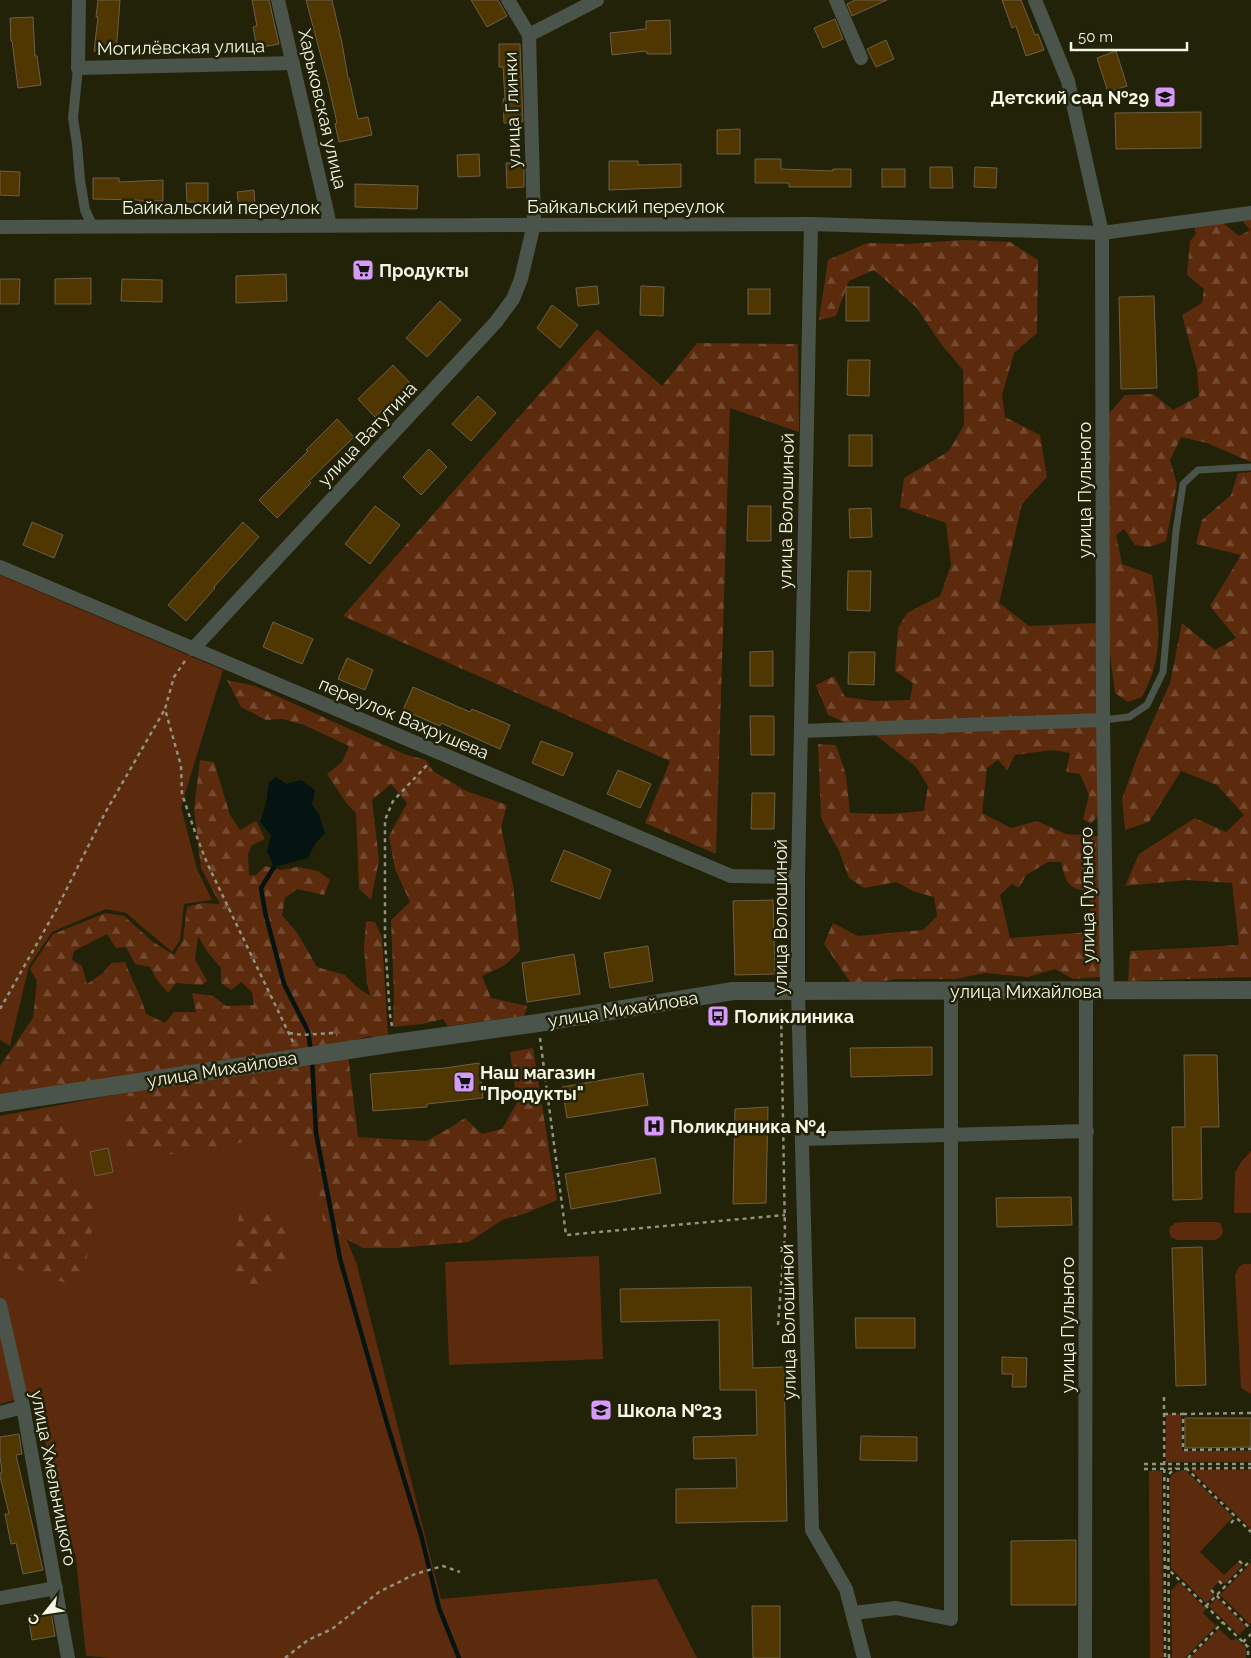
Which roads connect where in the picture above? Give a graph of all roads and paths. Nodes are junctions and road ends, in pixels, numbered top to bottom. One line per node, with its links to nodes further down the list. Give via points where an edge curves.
1 (79, 0): 10 (street, Могилёвская улица)
2 (278, 0): 9 (street, Харьковская улица)
3 (508, 0): 7 (street, улица Глинки)
4 (597, 0): 7 (street)
5 (836, 0): 8 (street)
6 (1035, 0): 17 (street, улица Пульного, via 1068,81)
7 (529, 34): 12 (street, улица Глинки)
8 (861, 58)
9 (293, 63): 10 (street, Могилёвская улица); 14 (street, Харьковская улица)
10 (78, 68): 16 (street, via 73,118 85,210)
11 (1251, 213): 17 (street, Байкальский переулок)
12 (534, 224): 13 (street, Байкальский переулок); 14 (street, Байкальский переулок); 20 (street, улица Ватутина, via 521,279 513,299 496,322)
13 (811, 224): 17 (street, Байкальский переулок); 23 (street, улица Волошиной)
14 (330, 226): 16 (street, Байкальский переулок)
15 (0, 227): 16 (street, Байкальский переулок)
16 (94, 227)
17 (1102, 233): 22 (street, улица Пульного)
18 (1251, 466): 22 (lane, via 1198,470 1183,484 1163,672 1147,705 1129,717)
19 (0, 567): 20 (street, переулок Вахрушева)
20 (193, 649): 21 (path, via 174,677); 24 (street, переулок Вахрушева)
21 (165, 709): 32 (path); 34 (path, via 181,766 182,794 195,832)
22 (1103, 720): 23 (street); 26 (street, улица Пульного)
23 (800, 731): 25 (street, улица Волошиной)
24 (439, 753): 25 (street, переулок Вахрушева, via 732,876); 36 (path, via 393,801 385,820 386,941 390,1015)
25 (798, 877): 29 (street, улица Волошиной)
26 (1107, 990): 27 (street, улица Михайлова); 31 (street, улица Михайлова)
27 (1251, 990)
28 (780, 991): 29 (street, улица Михайлова); 33 (street, улица Михайлова, via 733,991); 42 (path)
29 (798, 991): 30 (street, улица Михайлова); 41 (street, улица Волошиной)
30 (951, 991): 31 (street, улица Михайлова); 40 (street)
31 (1086, 991): 39 (street, улица Пульного)
32 (0, 1009)
33 (538, 1023): 36 (street, улица Михайлова); 42 (path, via 566,1235)
34 (289, 1033): 35 (path); 37 (path)
35 (313, 1034)
36 (395, 1043): 37 (street, улица Михайлова)
37 (307, 1056): 38 (street, улица Михайлова)
38 (0, 1103)
39 (1087, 1131): 40 (street); 85 (street, улица Пульного)
40 (951, 1135): 41 (street); 76 (street, via 951,1619 896,1608)
41 (802, 1139): 76 (street, улица Волошиной, via 812,1530 846,1589)
42 (785, 1215): 44 (path)
43 (0, 1305): 46 (street, улица Хмельницкого)
44 (778, 1325)
45 (1164, 1397): 49 (path)
46 (23, 1408): 48 (street); 71 (street, улица Хмельницкого)
47 (1251, 1413): 50 (path)
48 (0, 1414)
49 (1164, 1414): 50 (path); 55 (path)
50 (1183, 1414): 51 (path, via 1183,1450)
51 (1251, 1449)
52 (1144, 1464): 55 (path)
53 (1182, 1464): 54 (path); 55 (path); 57 (path)
54 (1251, 1464)
55 (1164, 1466): 56 (path); 59 (path); 65 (path)
56 (1176, 1468): 57 (path); 67 (path, via 1168,1479)
57 (1186, 1468): 58 (path); 60 (path)
58 (1251, 1468)
59 (1144, 1469)
60 (1236, 1517): 61 (path); 62 (path)
61 (1231, 1523)
62 (1251, 1532)
63 (1251, 1560): 66 (path)
64 (1239, 1561): 66 (path)
65 (1165, 1566): 67 (path); 86 (path)
66 (1245, 1566): 70 (path)
67 (1169, 1570): 75 (path); 87 (path)
68 (460, 1572): 83 (path, via 443,1566 415,1574 379,1592 332,1629 308,1640)
69 (1219, 1581): 70 (path)
70 (1224, 1587): 73 (path)
71 (56, 1588): 74 (street); 82 (street, улица Хмельницкого)
72 (1211, 1590): 73 (path)
73 (1217, 1595): 75 (path); 78 (path)
74 (0, 1598)
75 (1206, 1606): 77 (path)
76 (853, 1613): 84 (street, улица Волошиной)
77 (1222, 1622): 80 (path); 88 (path)
78 (1251, 1628)
79 (1251, 1634): 80 (path)
80 (1243, 1642): 81 (path)
81 (1250, 1648): 89 (path)
82 (68, 1658)
83 (285, 1658)
84 (864, 1658)
85 (1085, 1658)
86 (1165, 1658)
87 (1169, 1658)
88 (1188, 1658)
89 (1248, 1658)

